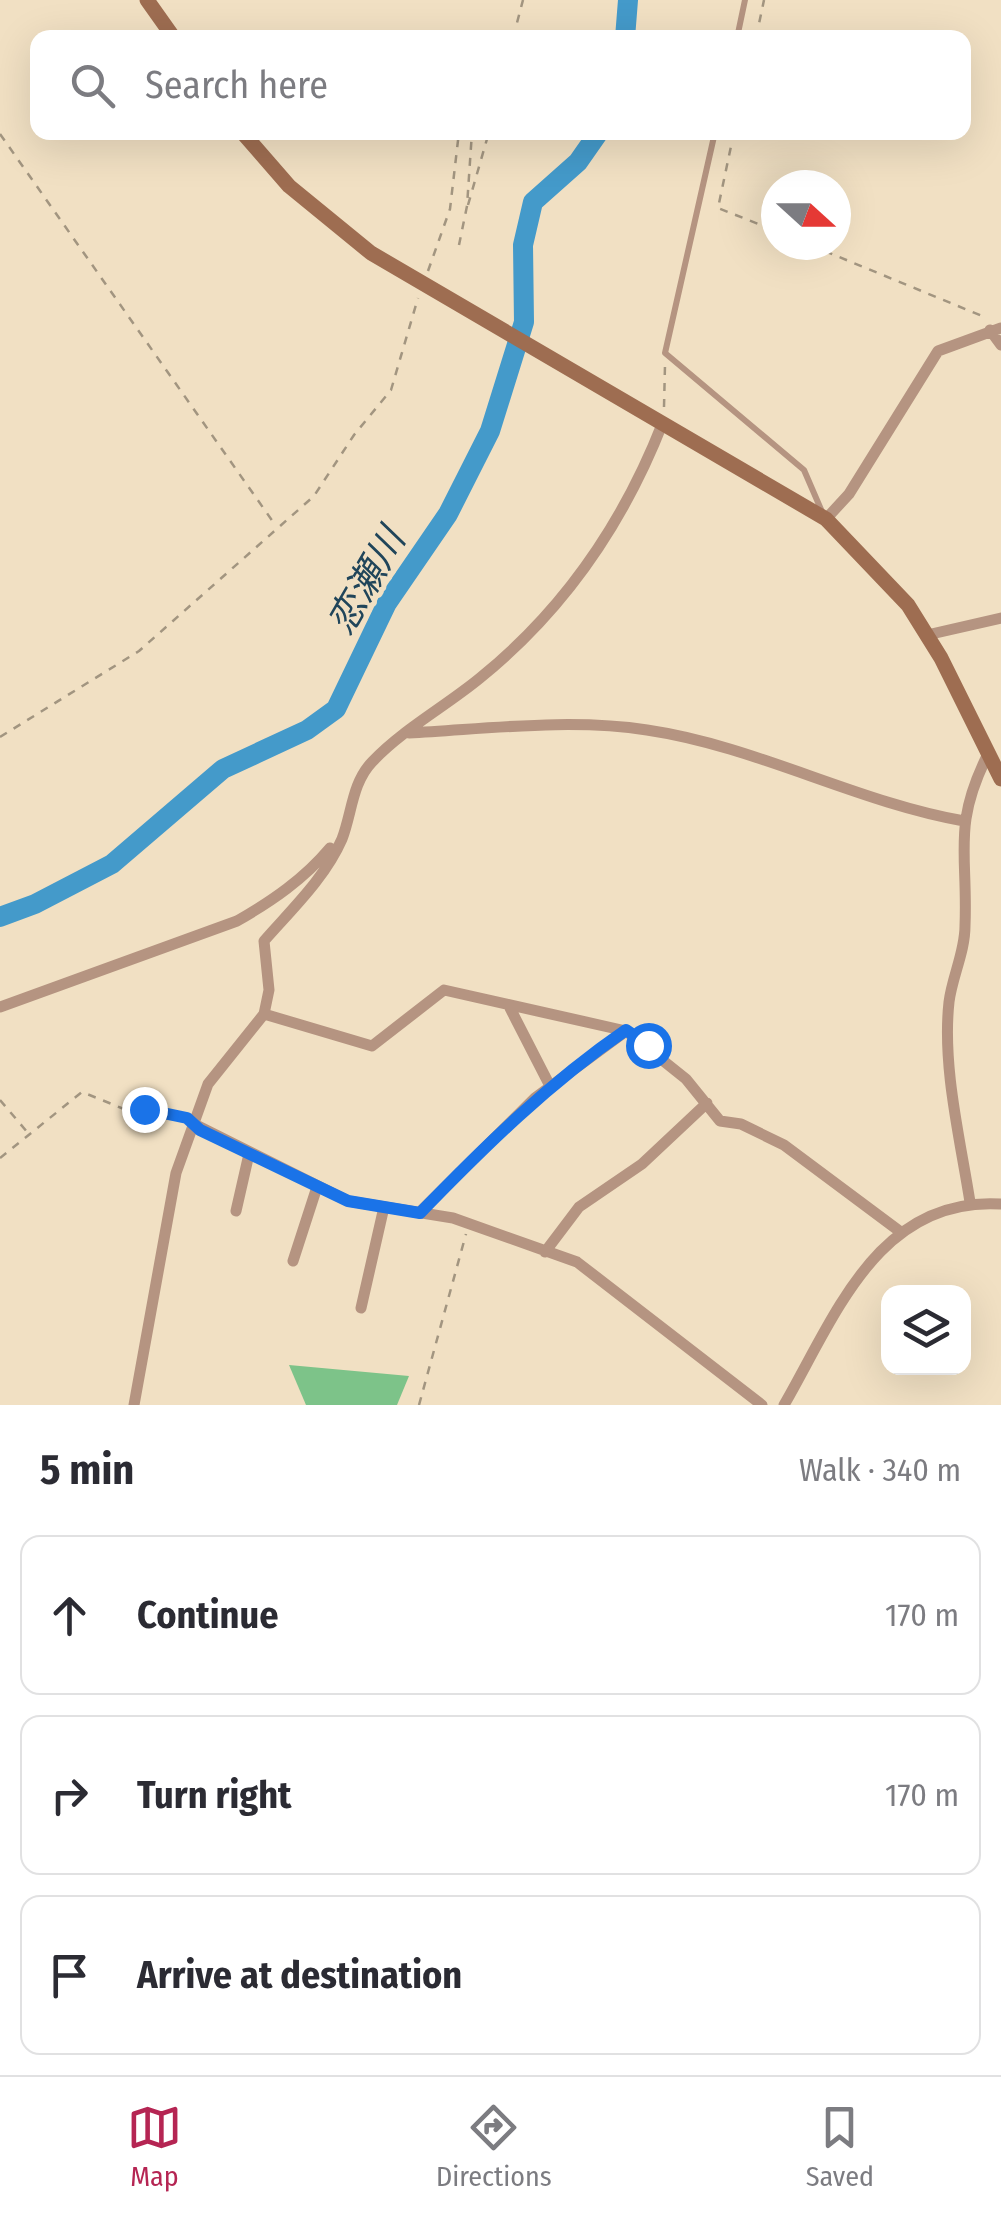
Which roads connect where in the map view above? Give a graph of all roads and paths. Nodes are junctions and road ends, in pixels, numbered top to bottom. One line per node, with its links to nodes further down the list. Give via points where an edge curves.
1 (147, 0): 5 (street)
2 (523, 0): 6 (path)
3 (745, 0): 7 (lane)
4 (764, 0): 8 (path)
5 (168, 30)
6 (515, 30)
7 (738, 30)
8 (758, 30)
9 (0, 134): 27 (path)
10 (249, 140): 25 (street, via 289,186 371,253)
11 (458, 140): 20 (path, via 450,209)
12 (471, 140): 16 (path)
13 (486, 140): 16 (path)
14 (713, 140): 24 (lane)
15 (732, 140): 17 (path, via 718,208)
16 (467, 206): 18 (path)
17 (761, 225)
18 (459, 245)
19 (847, 260): 22 (path, via 987,316)
20 (428, 272)
21 (418, 298): 27 (path, via 392,390 314,496)
22 (996, 328): 23 (street); 26 (street, via 938,351 849,494)
23 (1001, 345)
24 (666, 353): 25 (path); 26 (lane, via 804,470)
25 (663, 422): 26 (street); 30 (street, via 643,474 574,583 484,674)
26 (826, 519): 29 (street, via 871,562)
27 (277, 527): 31 (path, via 139,650)
28 (1001, 618): 29 (street)
29 (927, 635): 32 (street)
30 (410, 733): 34 (street, via 648,730); 35 (street, via 372,762 358,784)
31 (0, 737)
32 (988, 754): 33 (street); 34 (street, via 968,793)
33 (1001, 780)
34 (964, 821): 48 (street, via 966,930 949,1003)
35 (342, 839): 36 (street, via 284,891 237,920); 38 (street, via 318,880 264,941)
36 (0, 1007)
37 (510, 1008): 38 (street, via 444,990 372,1046); 39 (street); 40 (street)
38 (264, 1014): 43 (street, via 208,1084)
39 (626, 1030): 40 (street); 42 (street)
40 (550, 1086): 52 (street)
41 (0, 1100): 44 (path)
42 (706, 1103): 54 (street, via 720,1120 784,1145); 55 (street, via 642,1164 578,1207)
43 (194, 1124): 44 (path, via 165,1110 124,1109 82,1092); 45 (street); 58 (street, via 176,1173)
44 (29, 1134): 46 (path)
45 (249, 1154): 47 (street); 51 (street)
46 (0, 1158)
47 (317, 1188): 50 (street); 56 (street)
48 (970, 1202): 49 (street); 54 (street)
49 (1001, 1204)
50 (384, 1207): 52 (street); 57 (street)
51 (236, 1210)
52 (420, 1213): 55 (street)
53 (469, 1223): 59 (path)
54 (902, 1233): 61 (street, via 876,1251)
55 (544, 1252): 60 (street, via 576,1262)
56 (293, 1261)
57 (361, 1308)
58 (134, 1405)
59 (419, 1405)
60 (762, 1405)
61 (784, 1405)

